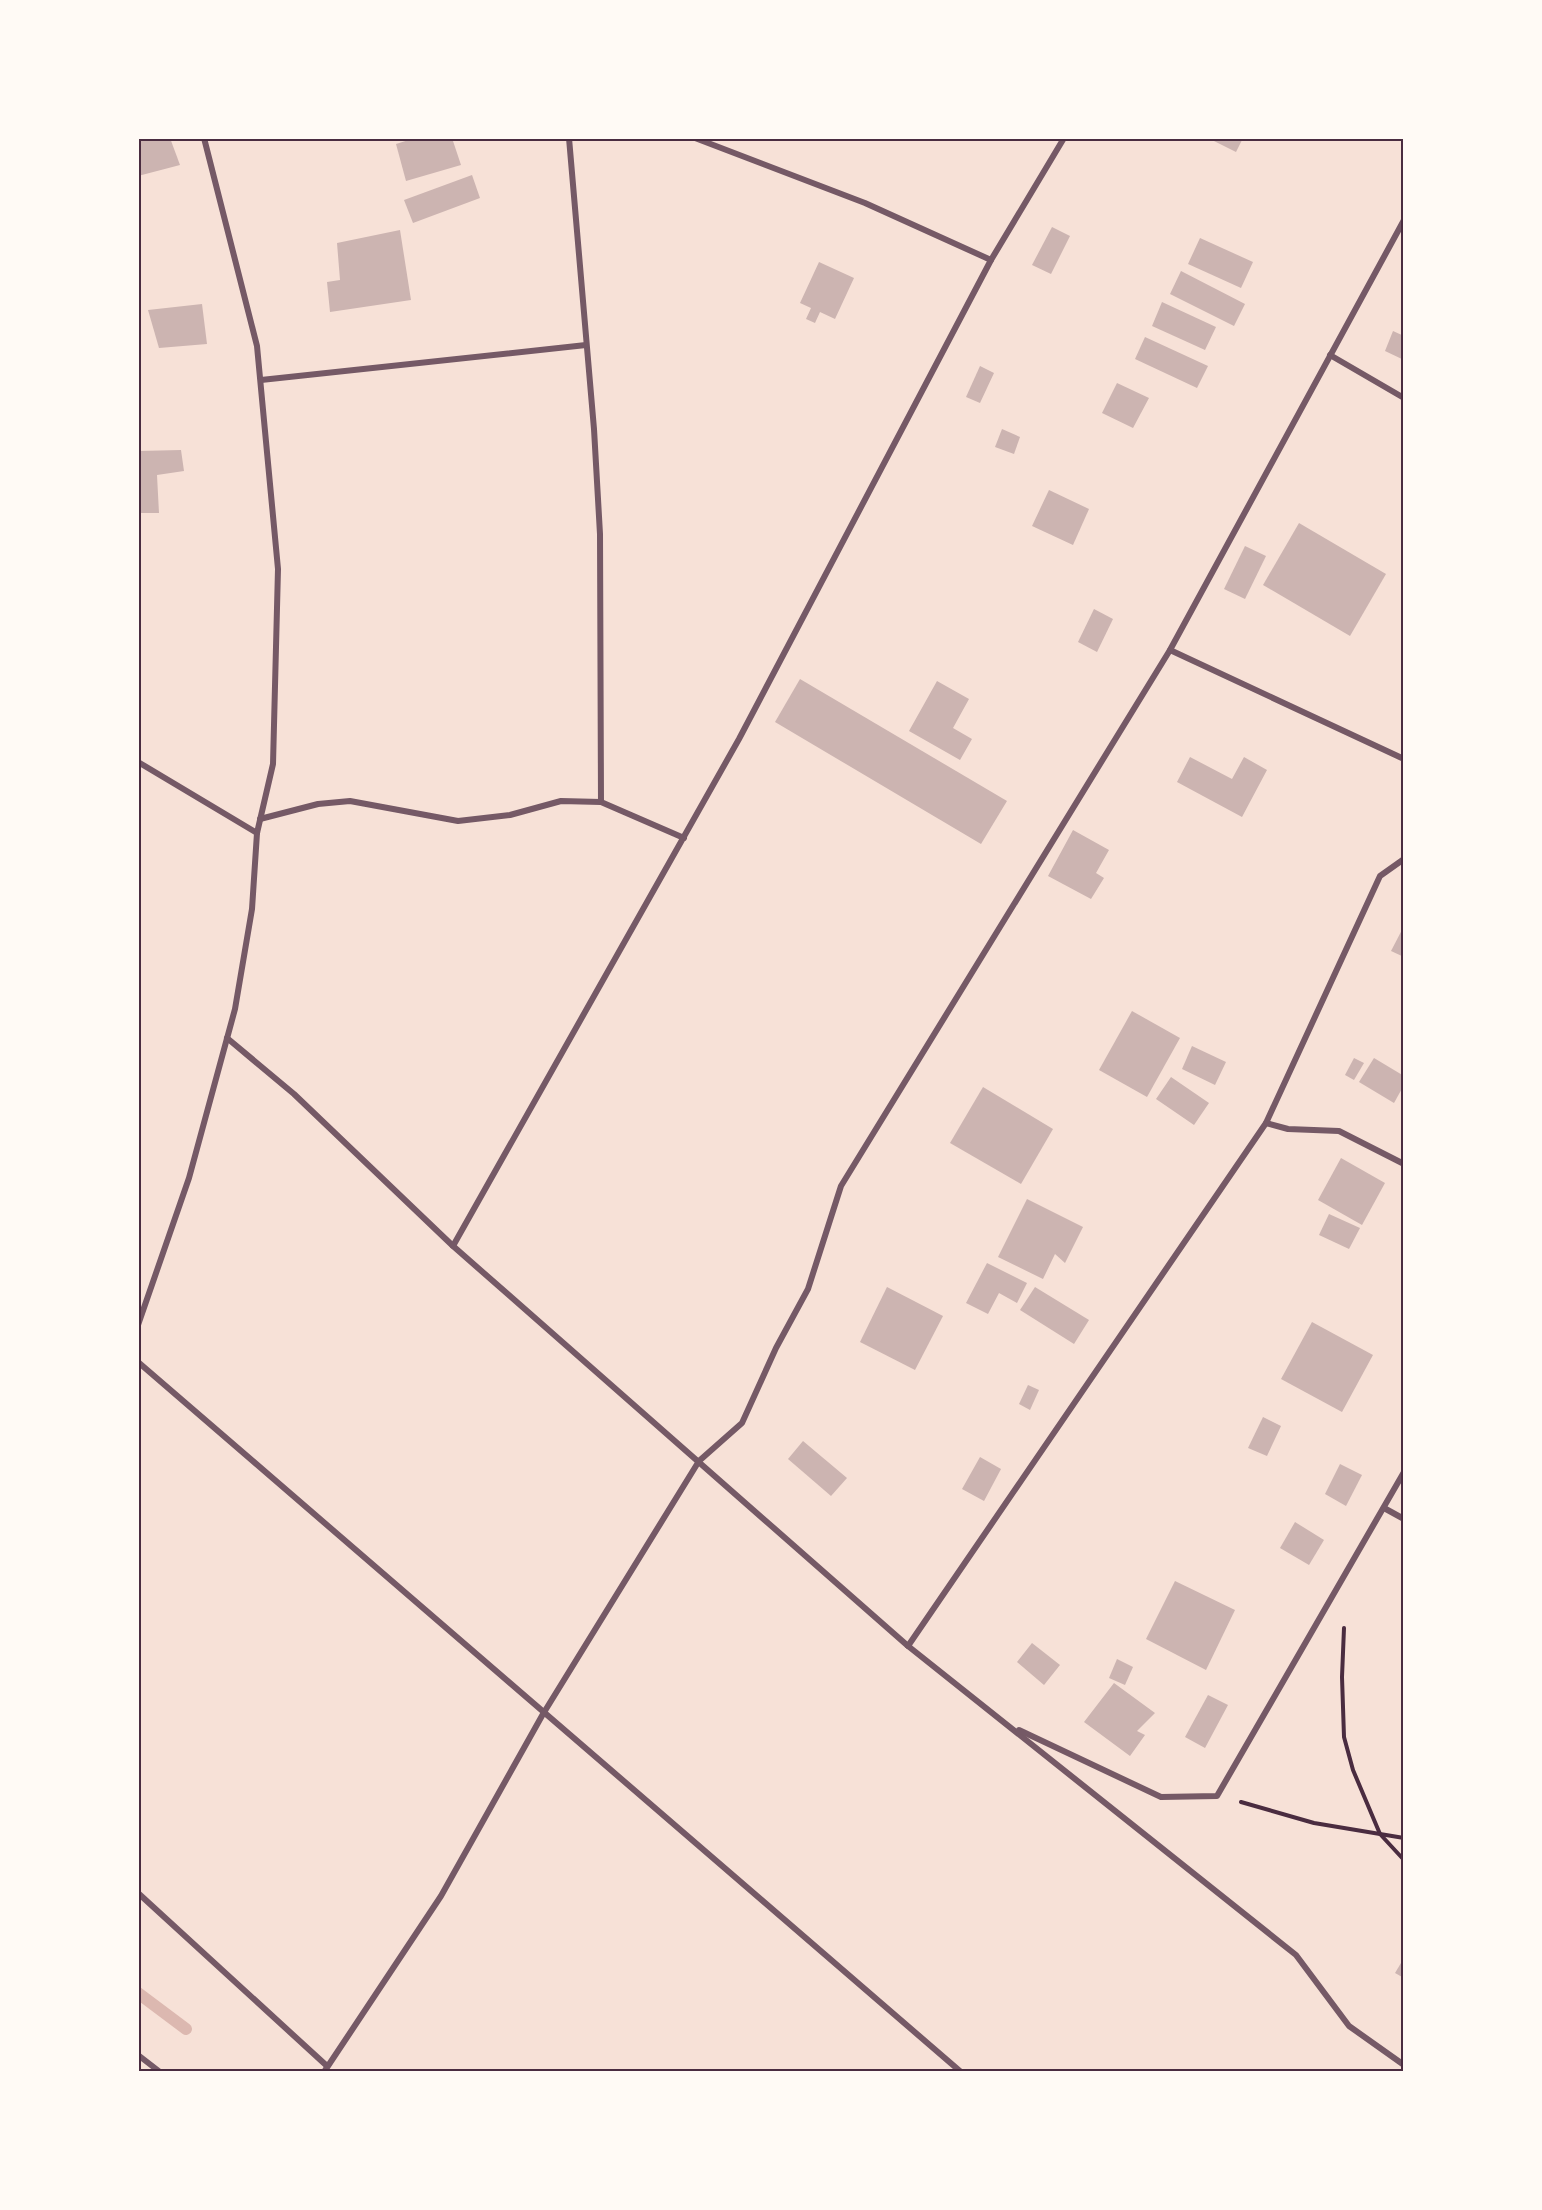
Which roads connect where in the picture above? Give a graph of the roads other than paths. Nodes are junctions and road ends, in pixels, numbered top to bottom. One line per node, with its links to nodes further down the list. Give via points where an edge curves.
1 (204, 138): 9 (street, via 257,346)
2 (569, 138): 7 (street)
3 (695, 138): 6 (street, via 865,203)
4 (1064, 138): 6 (street)
5 (1404, 220): 8 (street)
6 (991, 260): 17 (street)
7 (586, 345): 9 (street); 14 (street, via 600,534)
8 (1330, 355): 10 (street); 11 (street)
9 (261, 380): 15 (street, via 278,569 273,764)
10 (1404, 398)
11 (1170, 650): 12 (street); 25 (street, via 841,1186 808,1289 742,1423)
12 (1404, 759)
13 (138, 762): 16 (street)
14 (601, 802): 15 (street, via 561,801 510,816 458,821 350,801 318,804); 17 (street)
15 (260, 819): 16 (street)
16 (257, 833): 19 (street, via 252,909)
17 (684, 838): 22 (street)
18 (1404, 859): 20 (street, via 1380,876)
19 (227, 1038): 22 (street, via 294,1094); 23 (street, via 189,1178)
20 (1266, 1123): 21 (street, via 1288,1129 1339,1131); 29 (street)
21 (1404, 1164)
22 (453, 1246): 25 (street)
23 (138, 1325)
24 (138, 1362): 30 (street)
25 (699, 1461): 29 (street); 30 (street)
26 (1404, 1472): 27 (street)
27 (1384, 1508): 28 (street); 31 (street, via 1217,1796 1161,1797)
28 (1404, 1519)
29 (908, 1646): 31 (street)
30 (543, 1714): 35 (street, via 441,1896); 37 (street)
31 (1009, 1725): 34 (street, via 1296,1955 1349,2026)
32 (138, 1893): 35 (street)
33 (138, 2055): 36 (street)
34 (1404, 2065)
35 (325, 2069)
36 (160, 2072)
37 (961, 2072)

